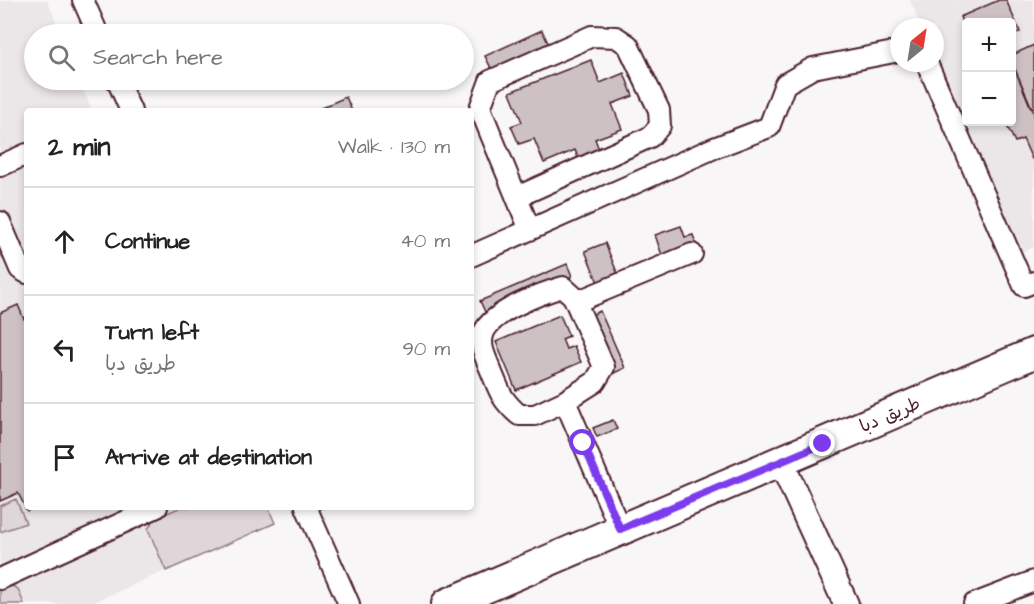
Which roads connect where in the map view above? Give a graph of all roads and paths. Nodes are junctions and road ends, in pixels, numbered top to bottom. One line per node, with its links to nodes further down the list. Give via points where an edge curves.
1 (82, 0): 2 (street)
2 (93, 24)
3 (890, 53): 11 (street, via 813,68 786,84 769,127)
4 (931, 72): 15 (street, via 1024,286)
5 (121, 90): 6 (street)
6 (128, 108)
7 (24, 155): 8 (street)
8 (0, 166)
9 (517, 197): 9 (street, via 650,137 660,126 659,110 628,45 616,37 592,36 490,81 480,108); 11 (street)
10 (0, 222): 14 (street)
11 (530, 230): 13 (street)
12 (692, 254): 16 (street)
13 (474, 255)
14 (24, 271)
15 (1034, 282)
16 (576, 302): 18 (street, via 604,367 595,382); 18 (street, via 563,287 498,315 484,332 482,349 503,400 519,415 535,415)
17 (1034, 353): 19 (main road, طريق دبا)
18 (565, 401): 22 (street)
19 (781, 462): 22 (main road, طريق دبا); 27 (street)
20 (150, 510): 23 (street)
21 (307, 510): 25 (street)
22 (620, 529): 26 (main road, طريق دبا)
23 (0, 579)
24 (1034, 581): 28 (street)
25 (349, 604)
26 (447, 604)
27 (846, 604)
28 (974, 604)

